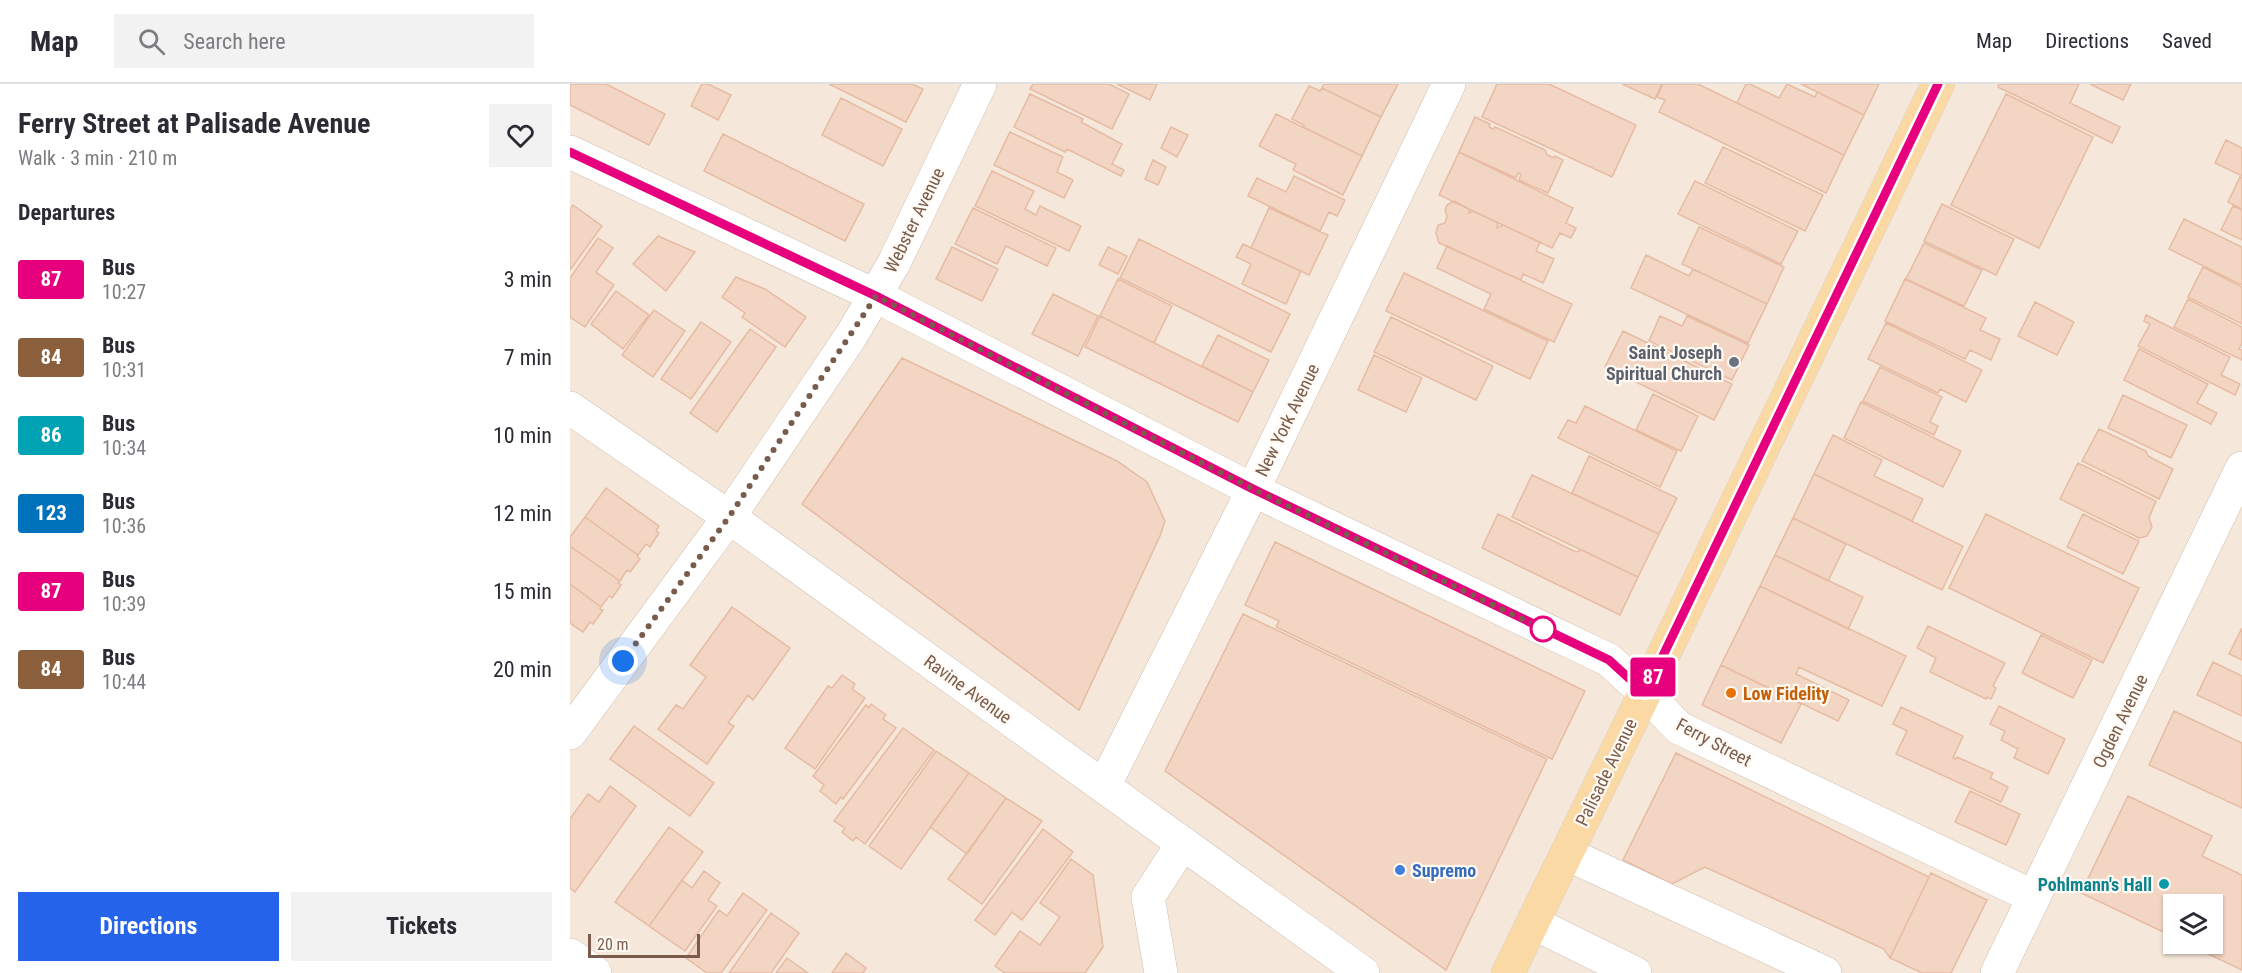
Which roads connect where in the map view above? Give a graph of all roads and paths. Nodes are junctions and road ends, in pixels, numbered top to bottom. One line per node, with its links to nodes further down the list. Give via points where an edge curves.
1 (980, 84): 5 (street, Webster Avenue)
2 (1449, 84): 8 (street, New York Avenue)
3 (1938, 84): 10 (main road, Palisade Avenue)
4 (570, 152): 5 (street, Ferry Street)
5 (876, 296): 8 (street, Ferry Street); 9 (street, Webster Avenue)
6 (570, 408): 9 (street, Ravine Avenue)
7 (2242, 468): 15 (street, Ogden Avenue)
8 (1253, 489): 10 (street, Ferry Street, via 1609,660); 12 (street, New York Avenue)
9 (729, 517): 11 (street, Webster Avenue); 12 (street, Ravine Avenue)
10 (1645, 693): 14 (main road, Palisade Avenue); 15 (street, Ferry Street, via 1679,728)
11 (570, 733)
12 (1104, 786): 13 (street, Ravine Avenue)
13 (1183, 843): 19 (street, via 1148,897); 20 (street, Ravine Avenue)
14 (1566, 854): 16 (main road, Palisade Avenue); 23 (street)
15 (2034, 897): 24 (street, Ogden Avenue)
16 (1533, 923): 21 (main road, Palisade Avenue); 22 (street)
17 (570, 955): 18 (street)
18 (595, 973)
19 (1161, 973)
20 (1363, 973)
21 (1508, 973)
22 (1635, 973)
23 (1825, 973)
24 (1997, 973)

